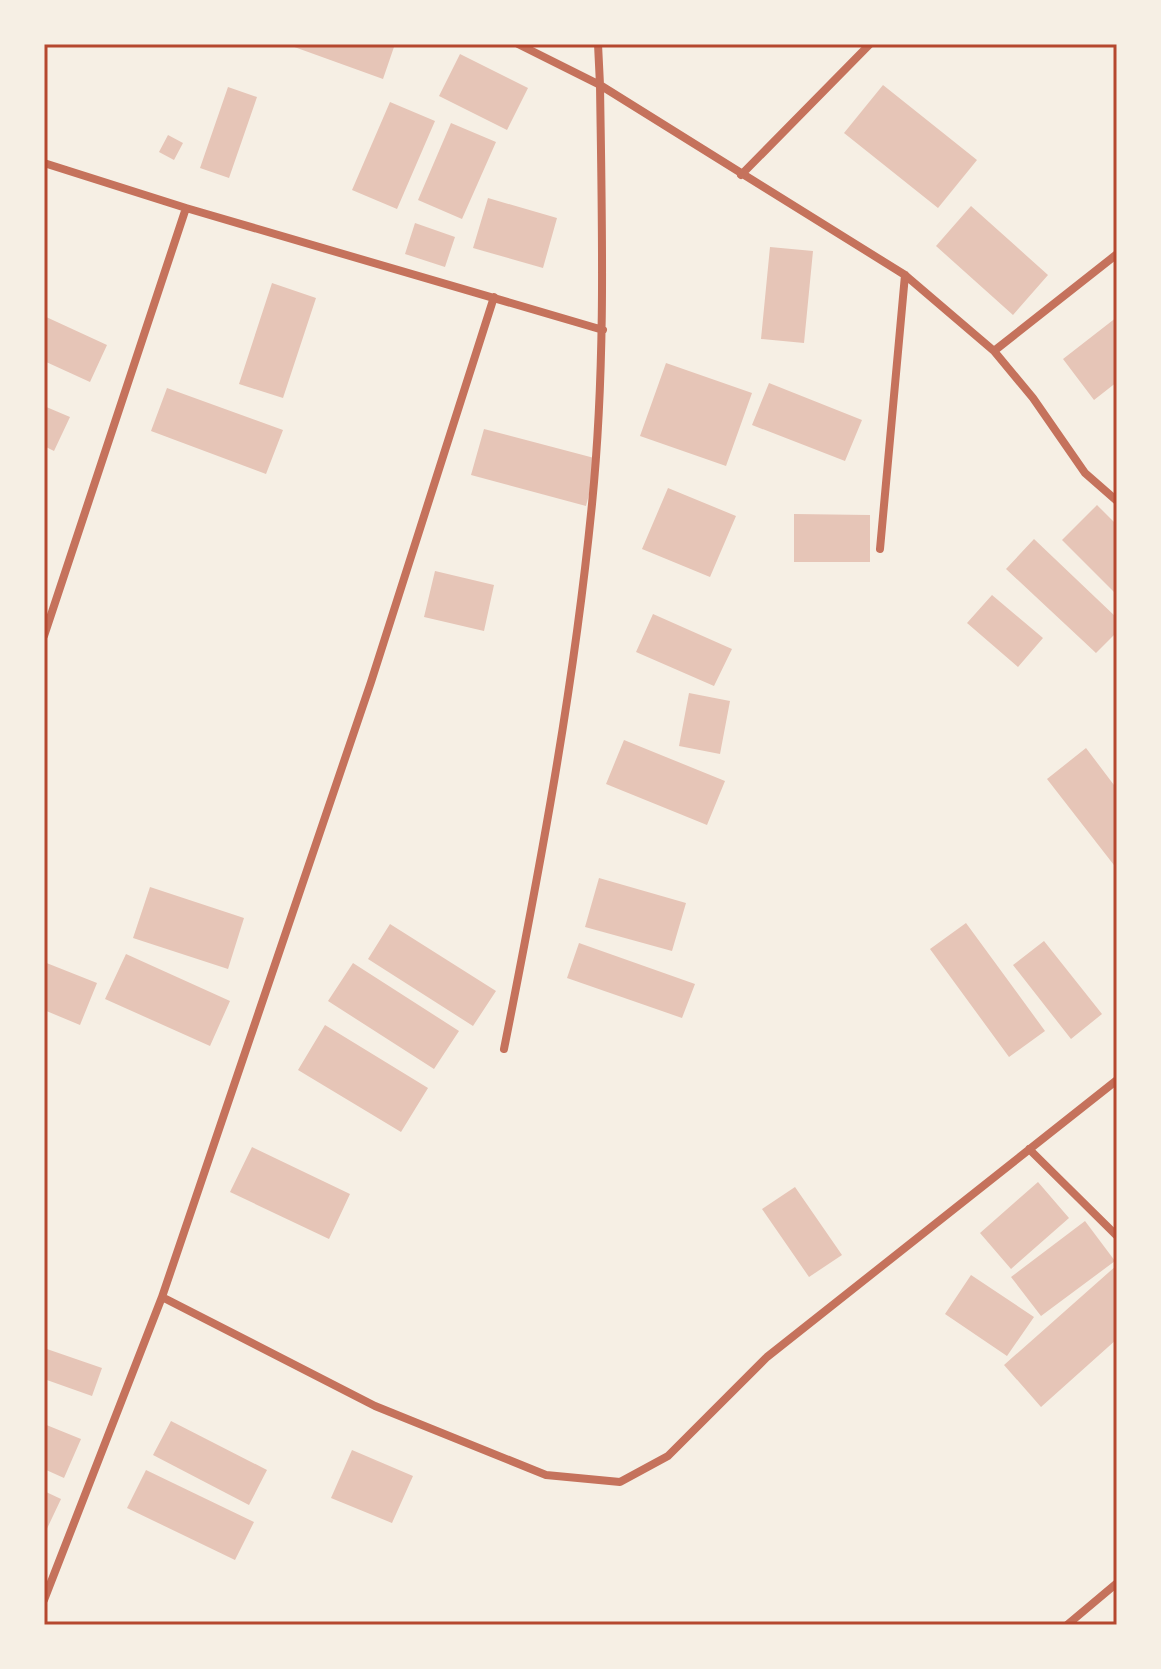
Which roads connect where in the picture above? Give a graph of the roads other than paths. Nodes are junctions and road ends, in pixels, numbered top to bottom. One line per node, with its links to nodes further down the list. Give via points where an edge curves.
1 (518, 44): 4 (street)
2 (598, 44): 4 (street)
3 (870, 44): 6 (street)
4 (600, 85): 6 (street); 11 (street)
5 (44, 163): 7 (street)
6 (741, 175): 9 (street)
7 (186, 208): 10 (street); 15 (street)
8 (1117, 254): 12 (street)
9 (905, 275): 12 (street); 14 (street)
10 (494, 297): 11 (street); 20 (street, via 371,682)
11 (603, 330): 16 (street, via 593,502 571,681)
12 (994, 351): 13 (street, via 1085,473)
13 (1117, 501)
14 (880, 549)
15 (44, 636)
16 (504, 1049)
17 (1117, 1080): 18 (street)
18 (1029, 1149): 19 (street); 20 (street, via 767,1357 668,1456 620,1482 546,1475 375,1406)
19 (1117, 1236)
20 (162, 1297): 22 (street)
21 (1117, 1583): 23 (street)
22 (44, 1600)
23 (1067, 1625)

